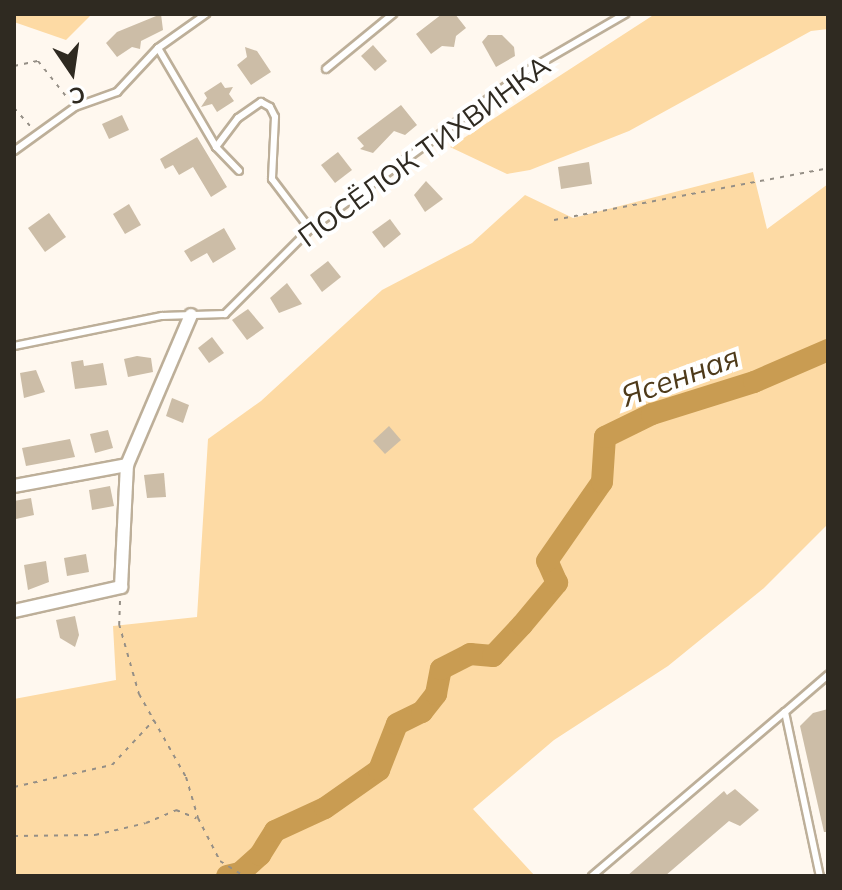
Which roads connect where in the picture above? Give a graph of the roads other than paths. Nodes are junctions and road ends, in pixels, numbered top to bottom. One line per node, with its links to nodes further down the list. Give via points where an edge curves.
1 (206, 14): 4 (lane)
2 (393, 14): 5 (lane)
3 (625, 14): 9 (lane, ПОСЁЛОК ТИХВИНКА, via 525,72)
4 (158, 48): 6 (lane); 7 (lane, via 117,92 75,107)
5 (326, 69)
6 (216, 147): 8 (lane); 9 (lane, via 238,118 261,102 270,107 275,117 272,179)
7 (14, 151)
8 (239, 171)
9 (310, 229): 10 (lane, ПОСЁЛОК ТИХВИНКА, via 225,314)
10 (191, 315): 11 (lane, ПОСЁЛОК ТИХВИНКА, via 162,316); 12 (street)
11 (14, 346)
12 (127, 465): 13 (street); 14 (street, via 121,587)
13 (14, 486)
14 (14, 611)
15 (828, 675): 16 (lane)
16 (785, 712): 17 (lane); 18 (lane)
17 (592, 876)
18 (820, 876)

